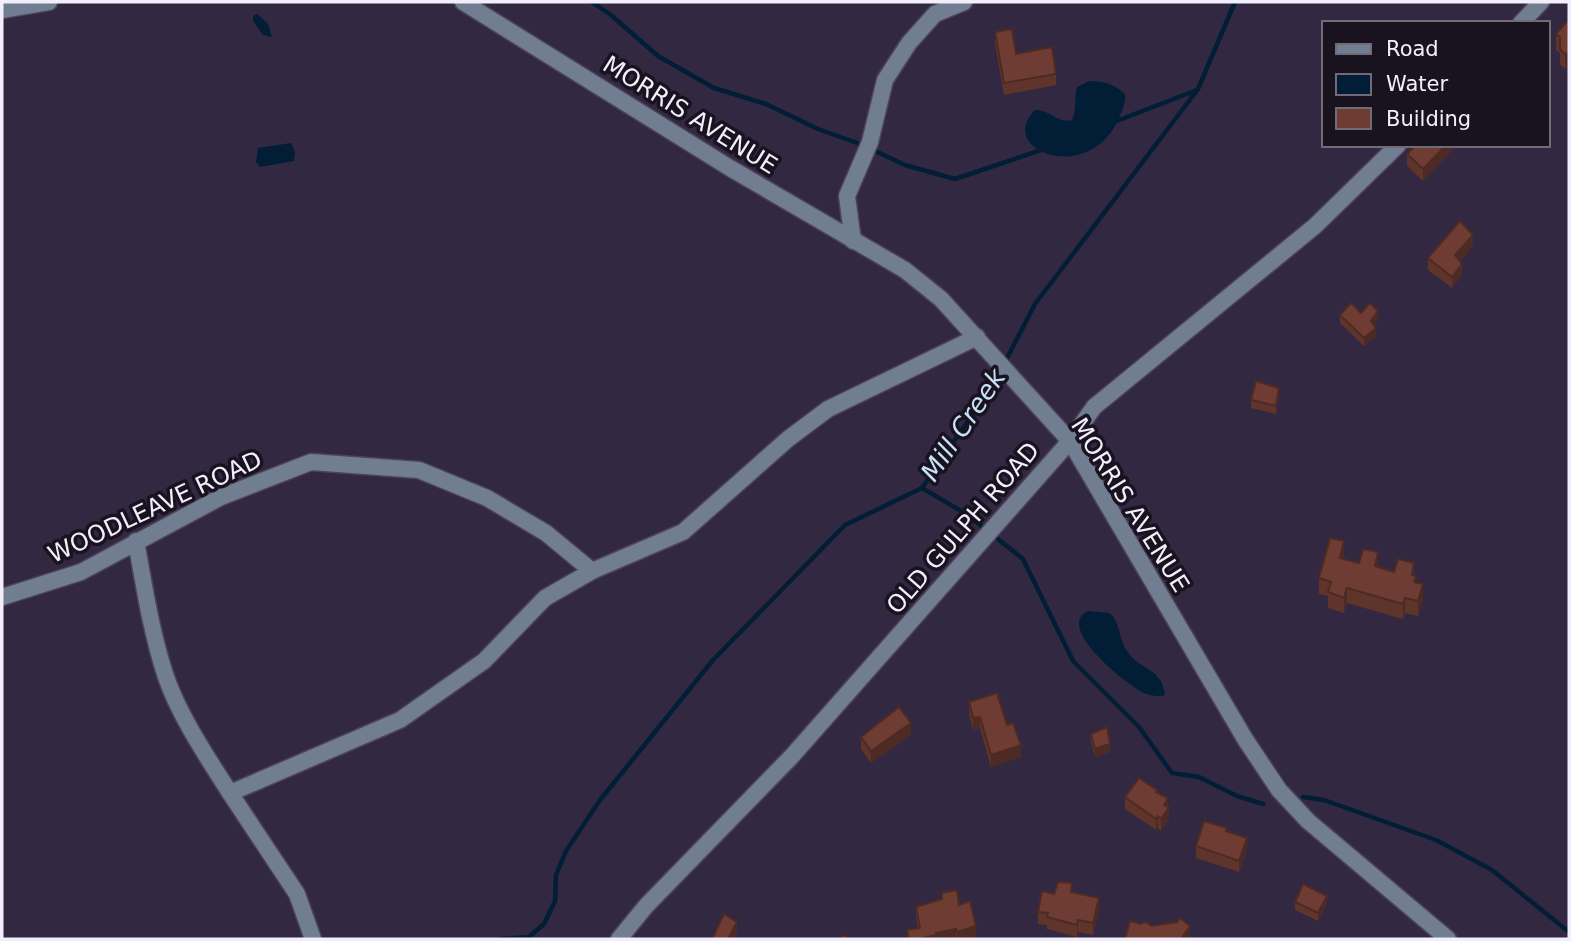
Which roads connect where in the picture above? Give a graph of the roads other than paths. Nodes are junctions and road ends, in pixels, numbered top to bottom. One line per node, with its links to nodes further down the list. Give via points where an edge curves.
1 (49, 2): 5 (street)
2 (463, 2): 8 (street, MORRIS AVENUE)
3 (964, 2): 8 (street, via 935,14 909,43 886,80 870,142 847,196)
4 (1541, 2): 6 (street)
5 (2, 10)
6 (1523, 21)
7 (1396, 147): 10 (street, OLD GULPH ROAD, via 1315,226 1094,407)
8 (853, 241): 9 (street, MORRIS AVENUE, via 927,286)
9 (977, 337): 10 (street, MORRIS AVENUE); 12 (street, via 828,409 683,532)
10 (1070, 442): 16 (street, OLD GULPH ROAD, via 792,756); 17 (street, MORRIS AVENUE, via 1265,772 1308,821)
11 (136, 541): 12 (street, WOODLEAVE ROAD, via 221,497 311,462 419,470 486,498 546,533); 13 (street, WOODLEAVE ROAD, via 81,572); 14 (street, via 165,676)
12 (592, 571): 14 (street, via 545,597 484,662 400,720)
13 (2, 597)
14 (230, 793): 15 (street, via 298,894)
15 (313, 939)
16 (619, 939)
17 (1448, 939)

